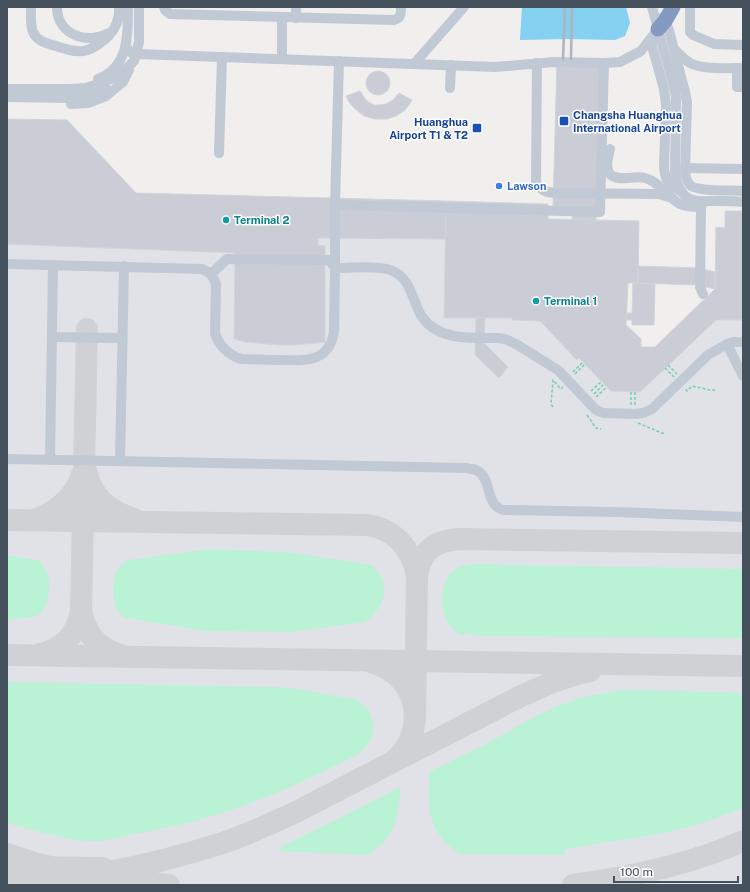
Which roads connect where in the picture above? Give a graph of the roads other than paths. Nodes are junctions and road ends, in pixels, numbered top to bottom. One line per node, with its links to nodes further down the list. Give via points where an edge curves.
1 (25, 7): 20 (street)
2 (31, 7): 20 (street)
3 (37, 7): 23 (street, via 38,30)
4 (56, 7): 6 (street, via 58,20 68,32 75,36 90,38 105,36 112,32 121,19)
5 (119, 7): 23 (street, via 120,16 115,29 97,46 84,51 71,51)
6 (123, 7)
7 (128, 7): 22 (street)
8 (139, 7): 29 (street, via 139,42)
9 (164, 7): 17 (street, via 170,14)
10 (296, 7): 19 (street)
11 (401, 7): 19 (street, via 400,16 394,20)
12 (464, 7): 33 (street)
13 (652, 7): 21 (street)
14 (657, 7): 21 (street)
15 (673, 7): 21 (highway)
16 (690, 7): 24 (street, via 690,32 693,35 714,44)
17 (270, 12): 18 (street)
18 (282, 17): 19 (street); 28 (street)
19 (296, 18)
20 (32, 25): 23 (street, via 38,38)
21 (659, 29): 26 (street); 32 (street, via 641,51 633,56 620,62); 49 (street, via 652,46 666,105 665,176 669,184); 51 (street, via 675,91 675,172 679,188 692,200)
22 (127, 38): 25 (street); 36 (street, via 123,55 115,68 103,77 70,85)
23 (52, 45)
24 (743, 45)
25 (128, 49): 27 (street, via 137,54); 40 (street, via 124,68 118,79 86,96)
26 (674, 49): 35 (street, via 692,64 703,67); 43 (street, via 687,102)
27 (222, 57): 28 (street); 44 (street)
28 (282, 59): 30 (street)
29 (134, 61): 38 (street, via 120,75 86,88); 41 (street, via 123,82 106,96 88,103)
30 (339, 61): 33 (street); 52 (street)
31 (536, 63): 32 (street); 34 (street, via 495,67); 48 (street, via 536,183 546,192)
32 (604, 63): 42 (street)
33 (414, 64): 34 (street)
34 (451, 65): 39 (street)
35 (740, 68): 37 (street)
36 (7, 84)
37 (740, 87)
38 (7, 88)
39 (450, 88)
40 (7, 97)
41 (7, 103)
42 (602, 135): 48 (street); 50 (street, via 610,140 607,167 611,175 616,178 646,178 660,186)
43 (686, 149): 45 (street); 49 (street, via 678,163 678,172)
44 (220, 153)
45 (685, 168): 46 (street); 47 (street, via 687,180 695,188)
46 (743, 169)
47 (743, 190)
48 (600, 194): 50 (street, via 659,194); 52 (street, via 600,212)
49 (689, 196): 51 (street); 53 (street)
50 (672, 198): 53 (street, via 687,206)
51 (743, 202): 53 (street)
52 (335, 205): 57 (street)
53 (702, 205): 59 (street, via 700,287)
54 (7, 264): 55 (street)
55 (53, 265): 56 (street); 60 (street)
56 (124, 266): 58 (street, via 196,268); 61 (street)
57 (335, 268): 58 (street, via 329,260 227,260); 58 (street, via 333,340 324,353 301,360 241,359 226,351 215,333 216,284); 63 (street, via 392,270 408,284 418,311 431,326 456,337 498,338 516,344 558,370 595,409 604,413 648,412 708,355)
58 (211, 274)
59 (703, 294)
60 (52, 337): 61 (street); 66 (street)
61 (122, 338): 67 (street)
62 (743, 342): 63 (street)
63 (727, 344): 64 (street)
64 (743, 376)
65 (7, 459): 66 (street)
66 (50, 460): 67 (street)
67 (120, 461): 68 (street, via 467,468 480,473 487,484 491,500 503,510)
68 (743, 517)

